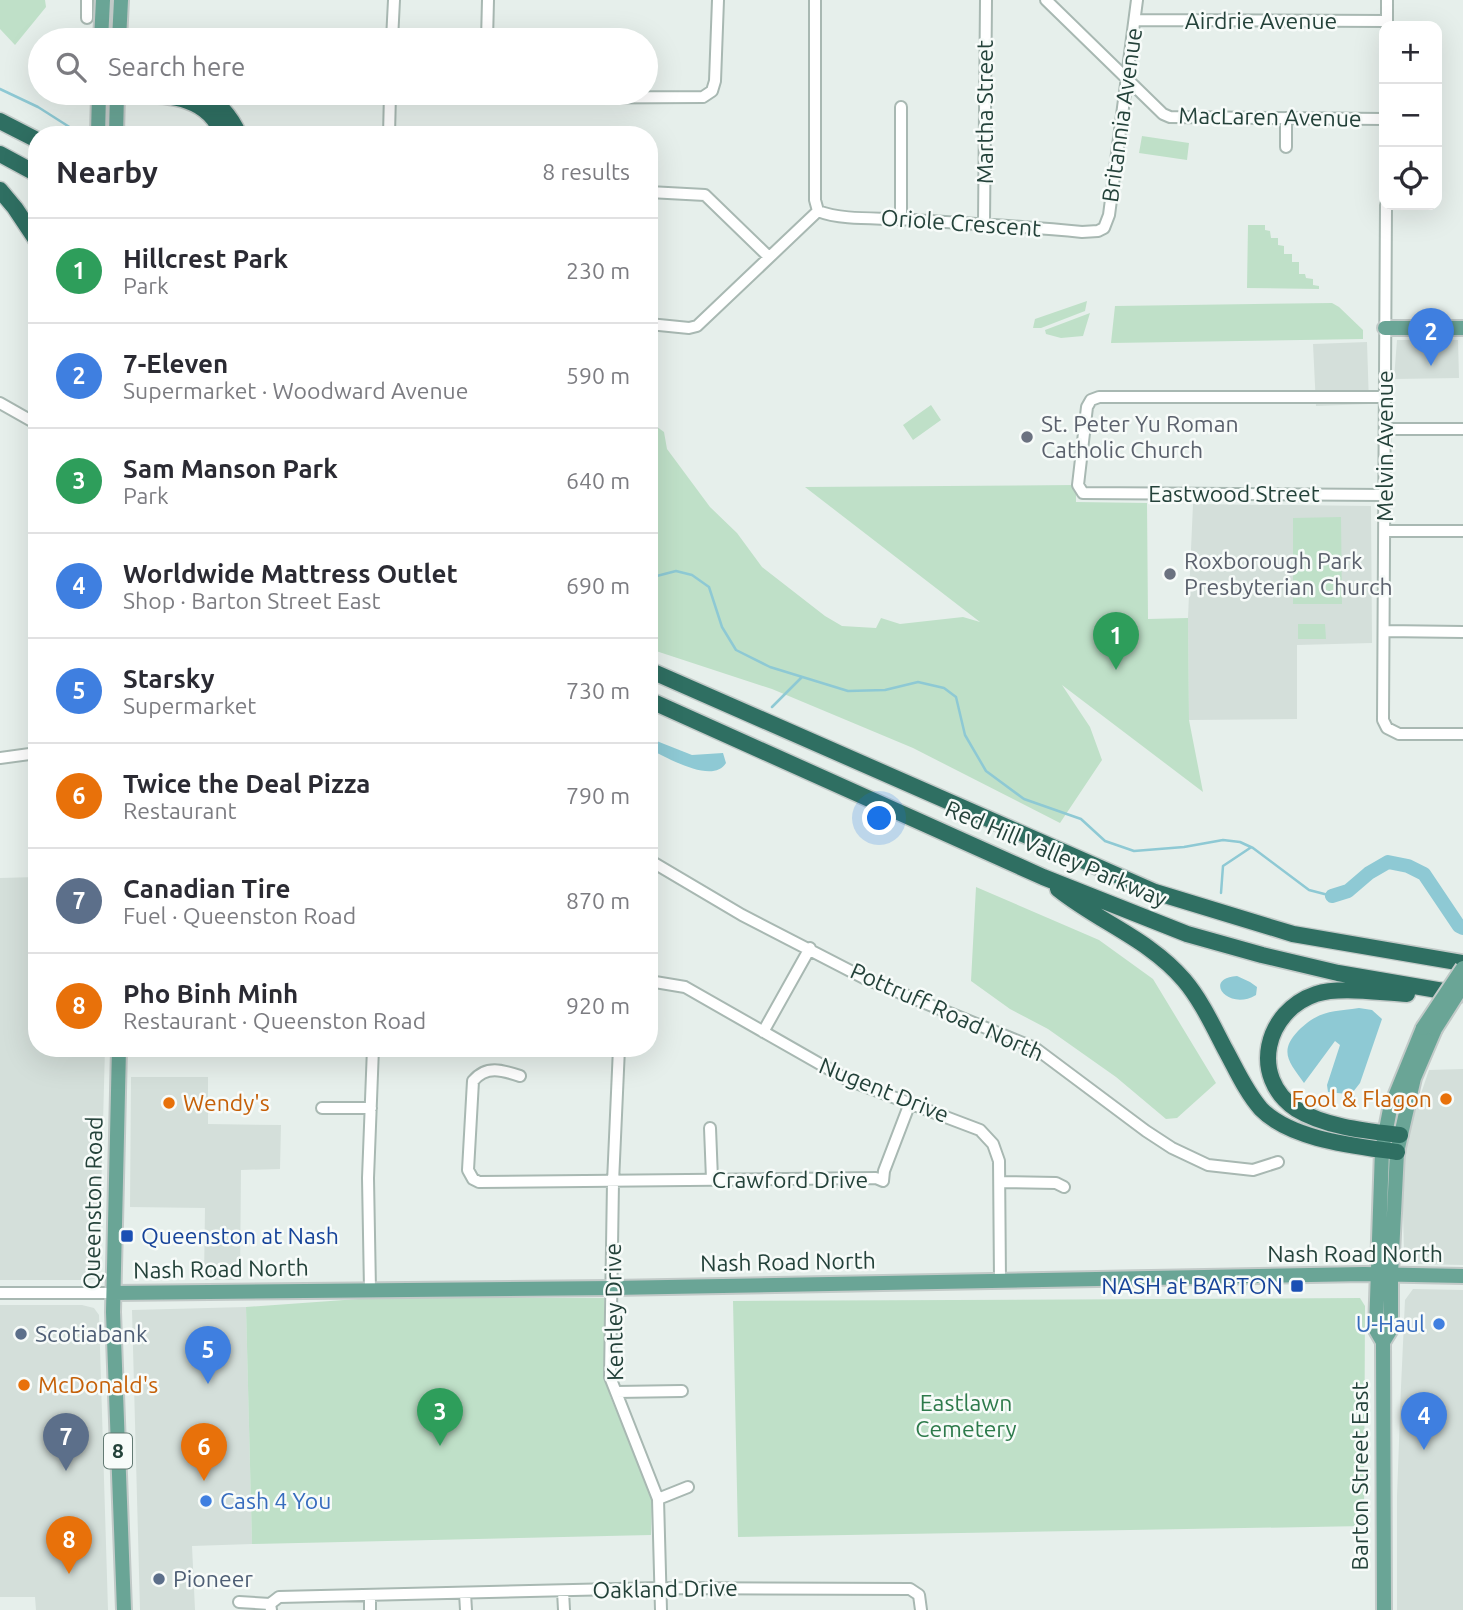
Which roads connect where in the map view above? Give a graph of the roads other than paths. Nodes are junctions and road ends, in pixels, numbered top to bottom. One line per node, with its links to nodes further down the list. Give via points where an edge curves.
1 (87, 0): 12 (street)
2 (103, 0): 16 (main road)
3 (121, 0): 17 (main road)
4 (394, 0): 18 (street)
5 (488, 0): 19 (street)
6 (718, 0): 21 (street, via 712,91 703,97)
7 (814, 0): 43 (street)
8 (986, 0): 45 (street, Martha Street)
9 (1046, 0): 20 (street, MacLaren Avenue)
10 (1137, 0): 13 (street, Britannia Avenue)
11 (1387, 0): 14 (street)
12 (87, 18)
13 (1135, 20): 15 (street, Airdrie Avenue); 20 (street, Britannia Avenue)
14 (1387, 21)
15 (1379, 24)
16 (102, 28)
17 (120, 28)
18 (392, 28)
19 (487, 28)
20 (1128, 79): 28 (street, MacLaren Avenue, via 1170,117); 47 (street, Britannia Avenue)
21 (658, 97)
22 (98, 105): 31 (main road)
23 (118, 105): 32 (main road)
24 (199, 105): 33 (highway)
25 (216, 105): 34 (highway)
26 (390, 105): 35 (street)
27 (901, 107): 44 (street)
28 (1286, 118): 29 (street, MacLaren Avenue); 37 (street)
29 (1379, 119)
30 (0, 121): 36 (highway)
31 (98, 126)
32 (116, 126)
33 (219, 126)
34 (235, 126)
35 (389, 126)
36 (28, 135)
37 (1286, 148)
38 (0, 154): 39 (highway)
39 (28, 169)
40 (0, 190): 46 (highway)
41 (658, 192): 48 (street, via 705,195)
42 (1386, 210): 50 (street, Melvin Avenue)
43 (818, 211): 44 (street, Oriole Crescent); 48 (street)
44 (901, 220): 45 (street, Oriole Crescent)
45 (984, 223): 47 (street, Oriole Crescent, via 1082,232)
46 (28, 227)
47 (1104, 229)
48 (769, 257): 49 (street, via 697,326)
49 (658, 325)
50 (1385, 328): 51 (main road); 52 (street, Melvin Avenue)
51 (1463, 328)
52 (1385, 397): 55 (street, Melvin Avenue); 57 (street, Eastwood Street, via 1099,397 1092,399 1087,409 1078,483 1083,494)
53 (0, 403): 54 (street)
54 (28, 419)
55 (1385, 429): 56 (street); 57 (street, Melvin Avenue)
56 (1463, 429)
57 (1385, 495): 58 (street, Melvin Avenue)
58 (1384, 531): 59 (street); 60 (street, Melvin Avenue)
59 (1463, 531)
60 (1384, 631): 61 (street); 64 (street, Melvin Avenue, via 1383,720 1387,728 1399,734)
61 (1463, 632)
62 (658, 674): 70 (highway, Red Hill Valley Parkway, via 1155,892 1293,934)
63 (658, 704): 68 (highway, Red Hill Valley Parkway)
64 (1463, 734)
65 (28, 754): 66 (street)
66 (0, 758)
67 (658, 865): 69 (street, Pottruff Road North, via 742,915)
68 (1042, 877): 73 (highway, Red Hill Valley Parkway, via 1212,941 1338,973); 86 (highway, via 1171,967 1200,1004 1252,1098 1270,1118 1322,1138)
69 (810, 948): 76 (street); 87 (street, Pottruff Road North, via 864,978 1035,1048 1146,1131 1208,1166 1253,1170)
70 (1463, 965): 75 (main road, Barton Street East, bridge)
71 (658, 982): 76 (street, Nugent Drive, via 685,987)
72 (1463, 985): 75 (main road, Barton Street East, bridge)
73 (1437, 990): 74 (highway, Red Hill Valley Parkway); 85 (highway, via 1314,995 1282,1016 1271,1036 1272,1077 1293,1107 1329,1122)
74 (1463, 994)
75 (1429, 1029): 85 (main road, Barton Street East, via 1398,1087)
76 (763, 1032): 81 (street, Nugent Drive, via 848,1080)
77 (119, 1057): 98 (main road, Queenston Road / 8)
78 (373, 1057): 83 (street)
79 (619, 1057): 89 (street, Kentley Drive)
80 (520, 1076): 89 (street, Crawford Drive, via 489,1070 479,1073 473,1082 468,1170 473,1179 488,1183)
81 (910, 1103): 88 (street, Crawford Drive, via 883,1181); 90 (street, Nugent Drive, via 980,1130 993,1144)
82 (323, 1108): 83 (street)
83 (371, 1108): 96 (street)
84 (710, 1128): 88 (street)
85 (1393, 1134): 86 (main road, Barton Street East)
86 (1390, 1151): 92 (main road, Barton Street East)
87 (1278, 1162)
88 (712, 1180): 89 (street, Crawford Drive)
89 (613, 1182): 95 (street, Kentley Drive)
90 (1000, 1182): 91 (street, via 1056,1182); 94 (street, Nugent Drive)
91 (1064, 1187)
92 (1384, 1274): 93 (main road, Nash Road North); 94 (main road, Nash Road North); 115 (main road, Barton Street East, via 1391,1329 1383,1342)
93 (1463, 1276)
94 (1000, 1280): 95 (main road, Nash Road North)
95 (612, 1288): 96 (main road, Nash Road North); 100 (street, Kentley Drive, via 610,1377)
96 (370, 1290): 98 (main road, Nash Road North)
97 (0, 1293): 98 (street)
98 (114, 1293): 109 (main road, Queenston Road / 8)
99 (682, 1391): 100 (street)
100 (616, 1392): 102 (street, Kentley Drive)
101 (688, 1488): 102 (street)
102 (658, 1500): 103 (street, Kentley Drive)
103 (660, 1588): 104 (street, Oakland Drive); 113 (street, Kentley Drive); 114 (street, Oakland Drive, via 910,1589 919,1595)
104 (563, 1591): 105 (street, Oakland Drive); 112 (street)
105 (465, 1593): 106 (street, Oakland Drive); 111 (street)
106 (370, 1595): 108 (street, Oakland Drive, via 279,1597); 110 (street)
107 (239, 1602): 108 (street, Oakland Drive)
108 (271, 1607)
109 (124, 1610)
110 (370, 1610)
111 (466, 1610)
112 (564, 1610)
113 (661, 1610)
114 (921, 1610)
115 (1384, 1610)

